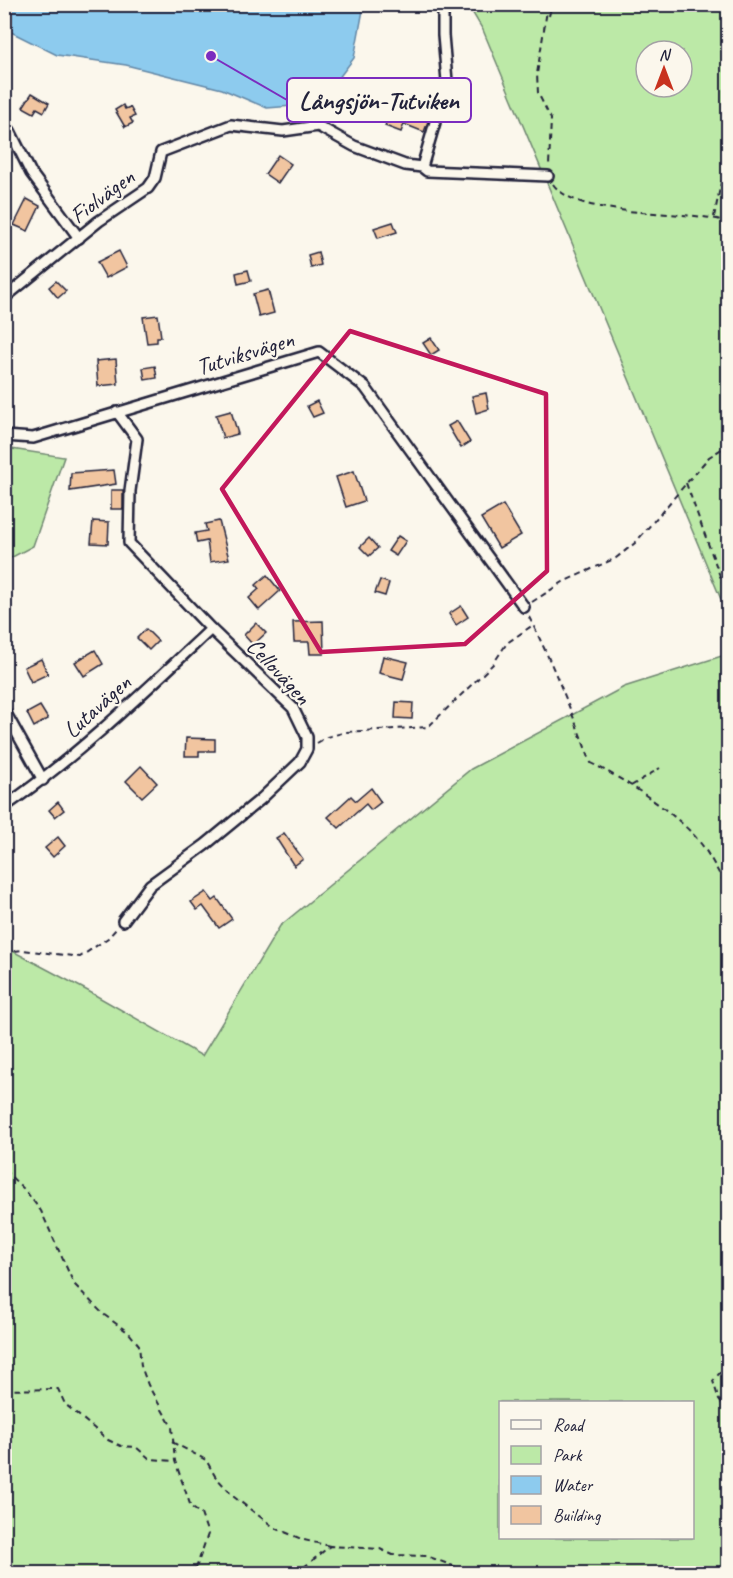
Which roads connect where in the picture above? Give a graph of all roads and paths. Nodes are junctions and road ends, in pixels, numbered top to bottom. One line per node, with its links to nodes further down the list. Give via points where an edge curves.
1 (443, 4): 6 (street, via 447,81)
2 (550, 4): 8 (path, via 537,74 538,93 551,119)
3 (716, 4): 4 (path)
4 (729, 17)
5 (4, 126): 11 (street, via 31,172)
6 (422, 167): 8 (street, Fiolvägen, via 427,171 482,175); 11 (street, Fiolvägen, via 405,165 354,146 318,126 283,131 231,125 161,152 155,178 148,188)
7 (729, 168): 9 (path, via 721,183)
8 (548, 174): 9 (path, via 557,190 582,203 661,215)
9 (714, 217): 10 (path)
10 (729, 222)
11 (79, 238): 12 (street, Fiolvägen)
12 (4, 298)
13 (117, 412): 14 (street, Tutviksvägen, via 33,438); 18 (street, Tutviksvägen, via 319,352 365,387); 20 (street, Cellovägen, via 137,439 129,543)
14 (4, 436)
15 (729, 445): 16 (path, via 709,457)
16 (686, 483): 17 (path); 18 (path, via 635,543 616,558 563,582)
17 (729, 598)
18 (524, 607): 19 (path)
19 (533, 625): 22 (path, via 507,644 493,664 428,727 346,732 327,737); 25 (path, via 556,671 591,763)
20 (211, 629): 22 (street, Cellovägen, via 293,708 307,737); 24 (street, Lutavägen)
21 (4, 710): 24 (street)
22 (307, 749): 28 (street, via 300,762 261,799 150,885)
23 (660, 768): 25 (path)
24 (43, 780): 26 (street, Lutavägen)
25 (631, 786): 27 (path, via 700,843 723,880)
26 (4, 807)
27 (729, 883)
28 (123, 921): 29 (path, via 108,938 80,957 23,950)
29 (4, 952)
30 (4, 1170): 34 (path, via 41,1211 74,1284 139,1345 144,1376 172,1427)
31 (729, 1363): 33 (path, via 713,1381 719,1400)
32 (4, 1390): 35 (path, via 58,1389 65,1404 108,1440 136,1447 150,1459)
33 (729, 1411)
34 (172, 1442): 35 (path); 36 (path, via 206,1460 234,1497 267,1522 304,1540)
35 (175, 1461): 37 (path, via 191,1507 201,1514 208,1534)
36 (330, 1546): 38 (path, via 303,1568); 39 (path, via 427,1556)
37 (194, 1574)
38 (262, 1574)
39 (474, 1574)

